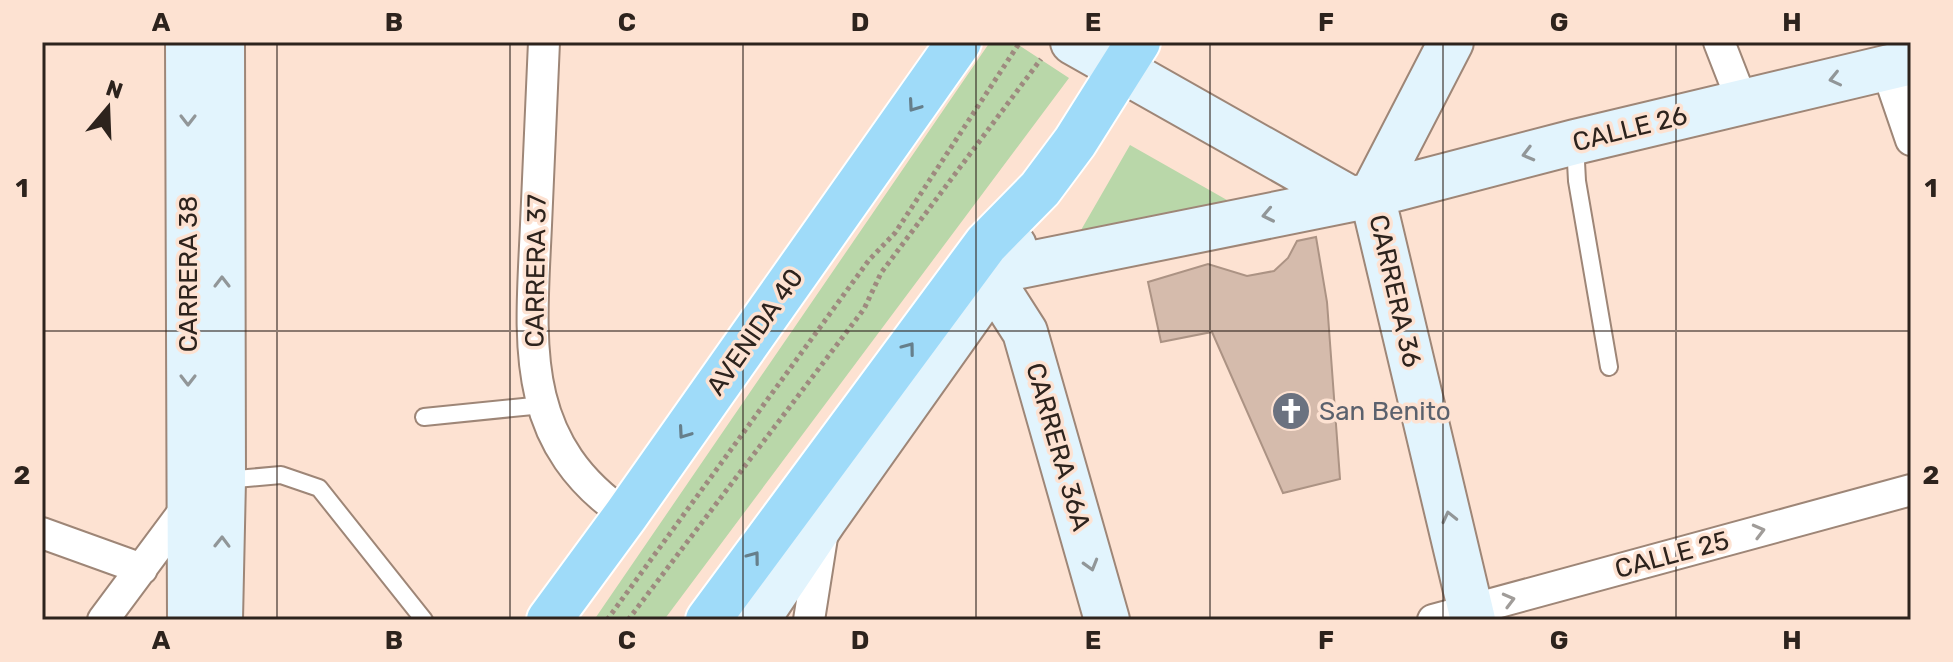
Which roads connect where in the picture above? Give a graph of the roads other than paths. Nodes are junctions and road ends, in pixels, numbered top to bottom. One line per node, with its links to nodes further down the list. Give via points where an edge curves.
1 (188, 42): 21 (street, CARRERA 38, one-way to 21)
2 (222, 42): 19 (street, CARRERA 38, one-way to 2)
3 (544, 42): 17 (street, CARRERA 37, via 531,325)
4 (959, 42): 22 (highway, AVENIDA 40, one-way to 22)
5 (1451, 42): 14 (street)
6 (1719, 42): 10 (street)
7 (1059, 48): 8 (street)
8 (1130, 56): 13 (highway); 14 (street)
9 (1898, 64): 10 (street, CALLE 26, one-way to 10); 11 (street)
10 (1742, 101): 12 (street, CALLE 26)
11 (1911, 140)
12 (1575, 142): 14 (street, CALLE 26, one-way to 14); 16 (lane)
13 (1040, 189): 15 (street); 32 (highway, one-way to 13, via 986,244)
14 (1360, 196): 15 (street, CALLE 26, one-way to 15); 26 (street, CARRERA 36, one-way to 14)
15 (997, 276): 23 (street); 35 (street, CARRERA 36A, one-way to 35, via 1025,332)
16 (1609, 367)
17 (543, 405): 18 (lane); 22 (street, CARRERA 37, via 581,476)
18 (424, 417)
19 (223, 472): 21 (street); 29 (street, CARRERA 38, one-way to 19); 30 (lane, via 281,475 319,488)
20 (1911, 490): 26 (street, CALLE 25, one-way to 20)
21 (188, 506): 25 (street); 28 (street, CARRERA 38)
22 (626, 515): 31 (highway, AVENIDA 40)
23 (825, 519): 33 (street); 34 (street)
24 (42, 533): 25 (street)
25 (142, 569): 27 (street)
26 (1459, 617)
27 (103, 620)
28 (190, 620)
29 (220, 620)
30 (424, 620)
31 (549, 620)
32 (708, 620)
33 (757, 620)
34 (809, 620)
35 (1107, 620)

